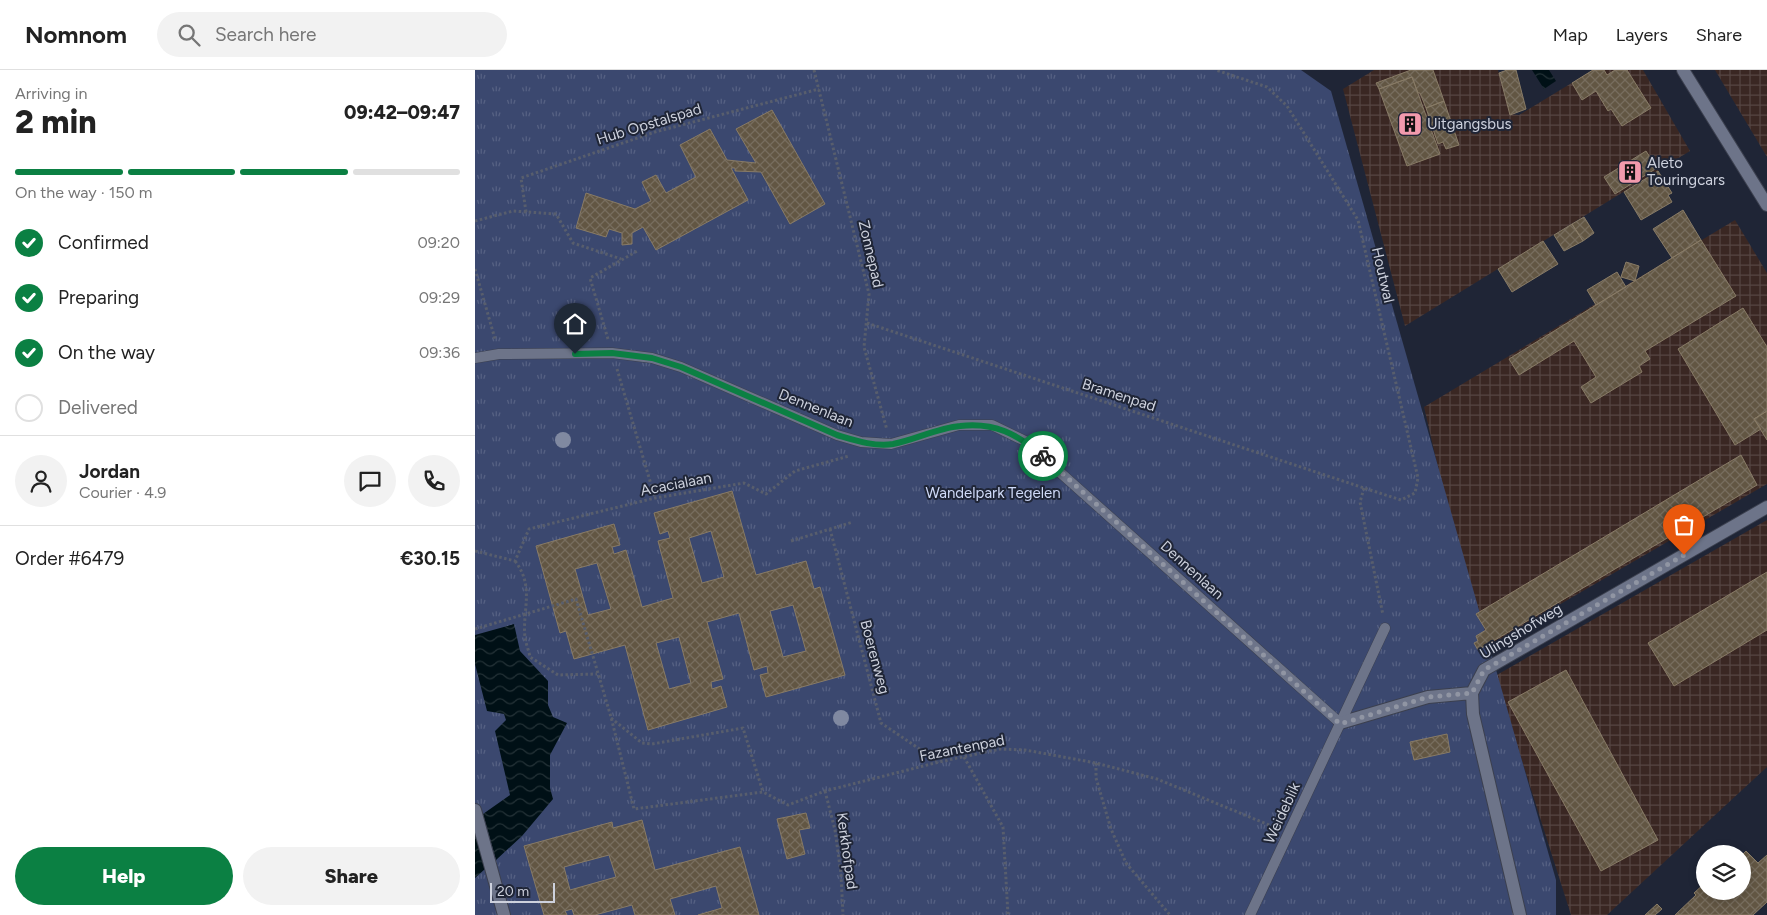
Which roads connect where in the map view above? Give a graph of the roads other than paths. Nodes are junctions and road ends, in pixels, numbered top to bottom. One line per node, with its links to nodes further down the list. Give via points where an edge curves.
1 (1683, 70): 2 (street)
2 (1767, 205)
3 (475, 358): 7 (lane, Dennenlaan, via 499,354 612,353 652,358 861,442 891,444 959,426 992,426 1025,441)
4 (1767, 506): 6 (street, Ulingshofweg, via 1484,670)
5 (1385, 628): 7 (lane, Weideblik)
6 (1472, 693): 7 (street, via 1428,697); 11 (street, via 1473,714)
7 (1340, 724): 10 (lane, Weideblik)
8 (476, 814): 9 (street)
9 (504, 915)
10 (1250, 915)
11 (1520, 915)

